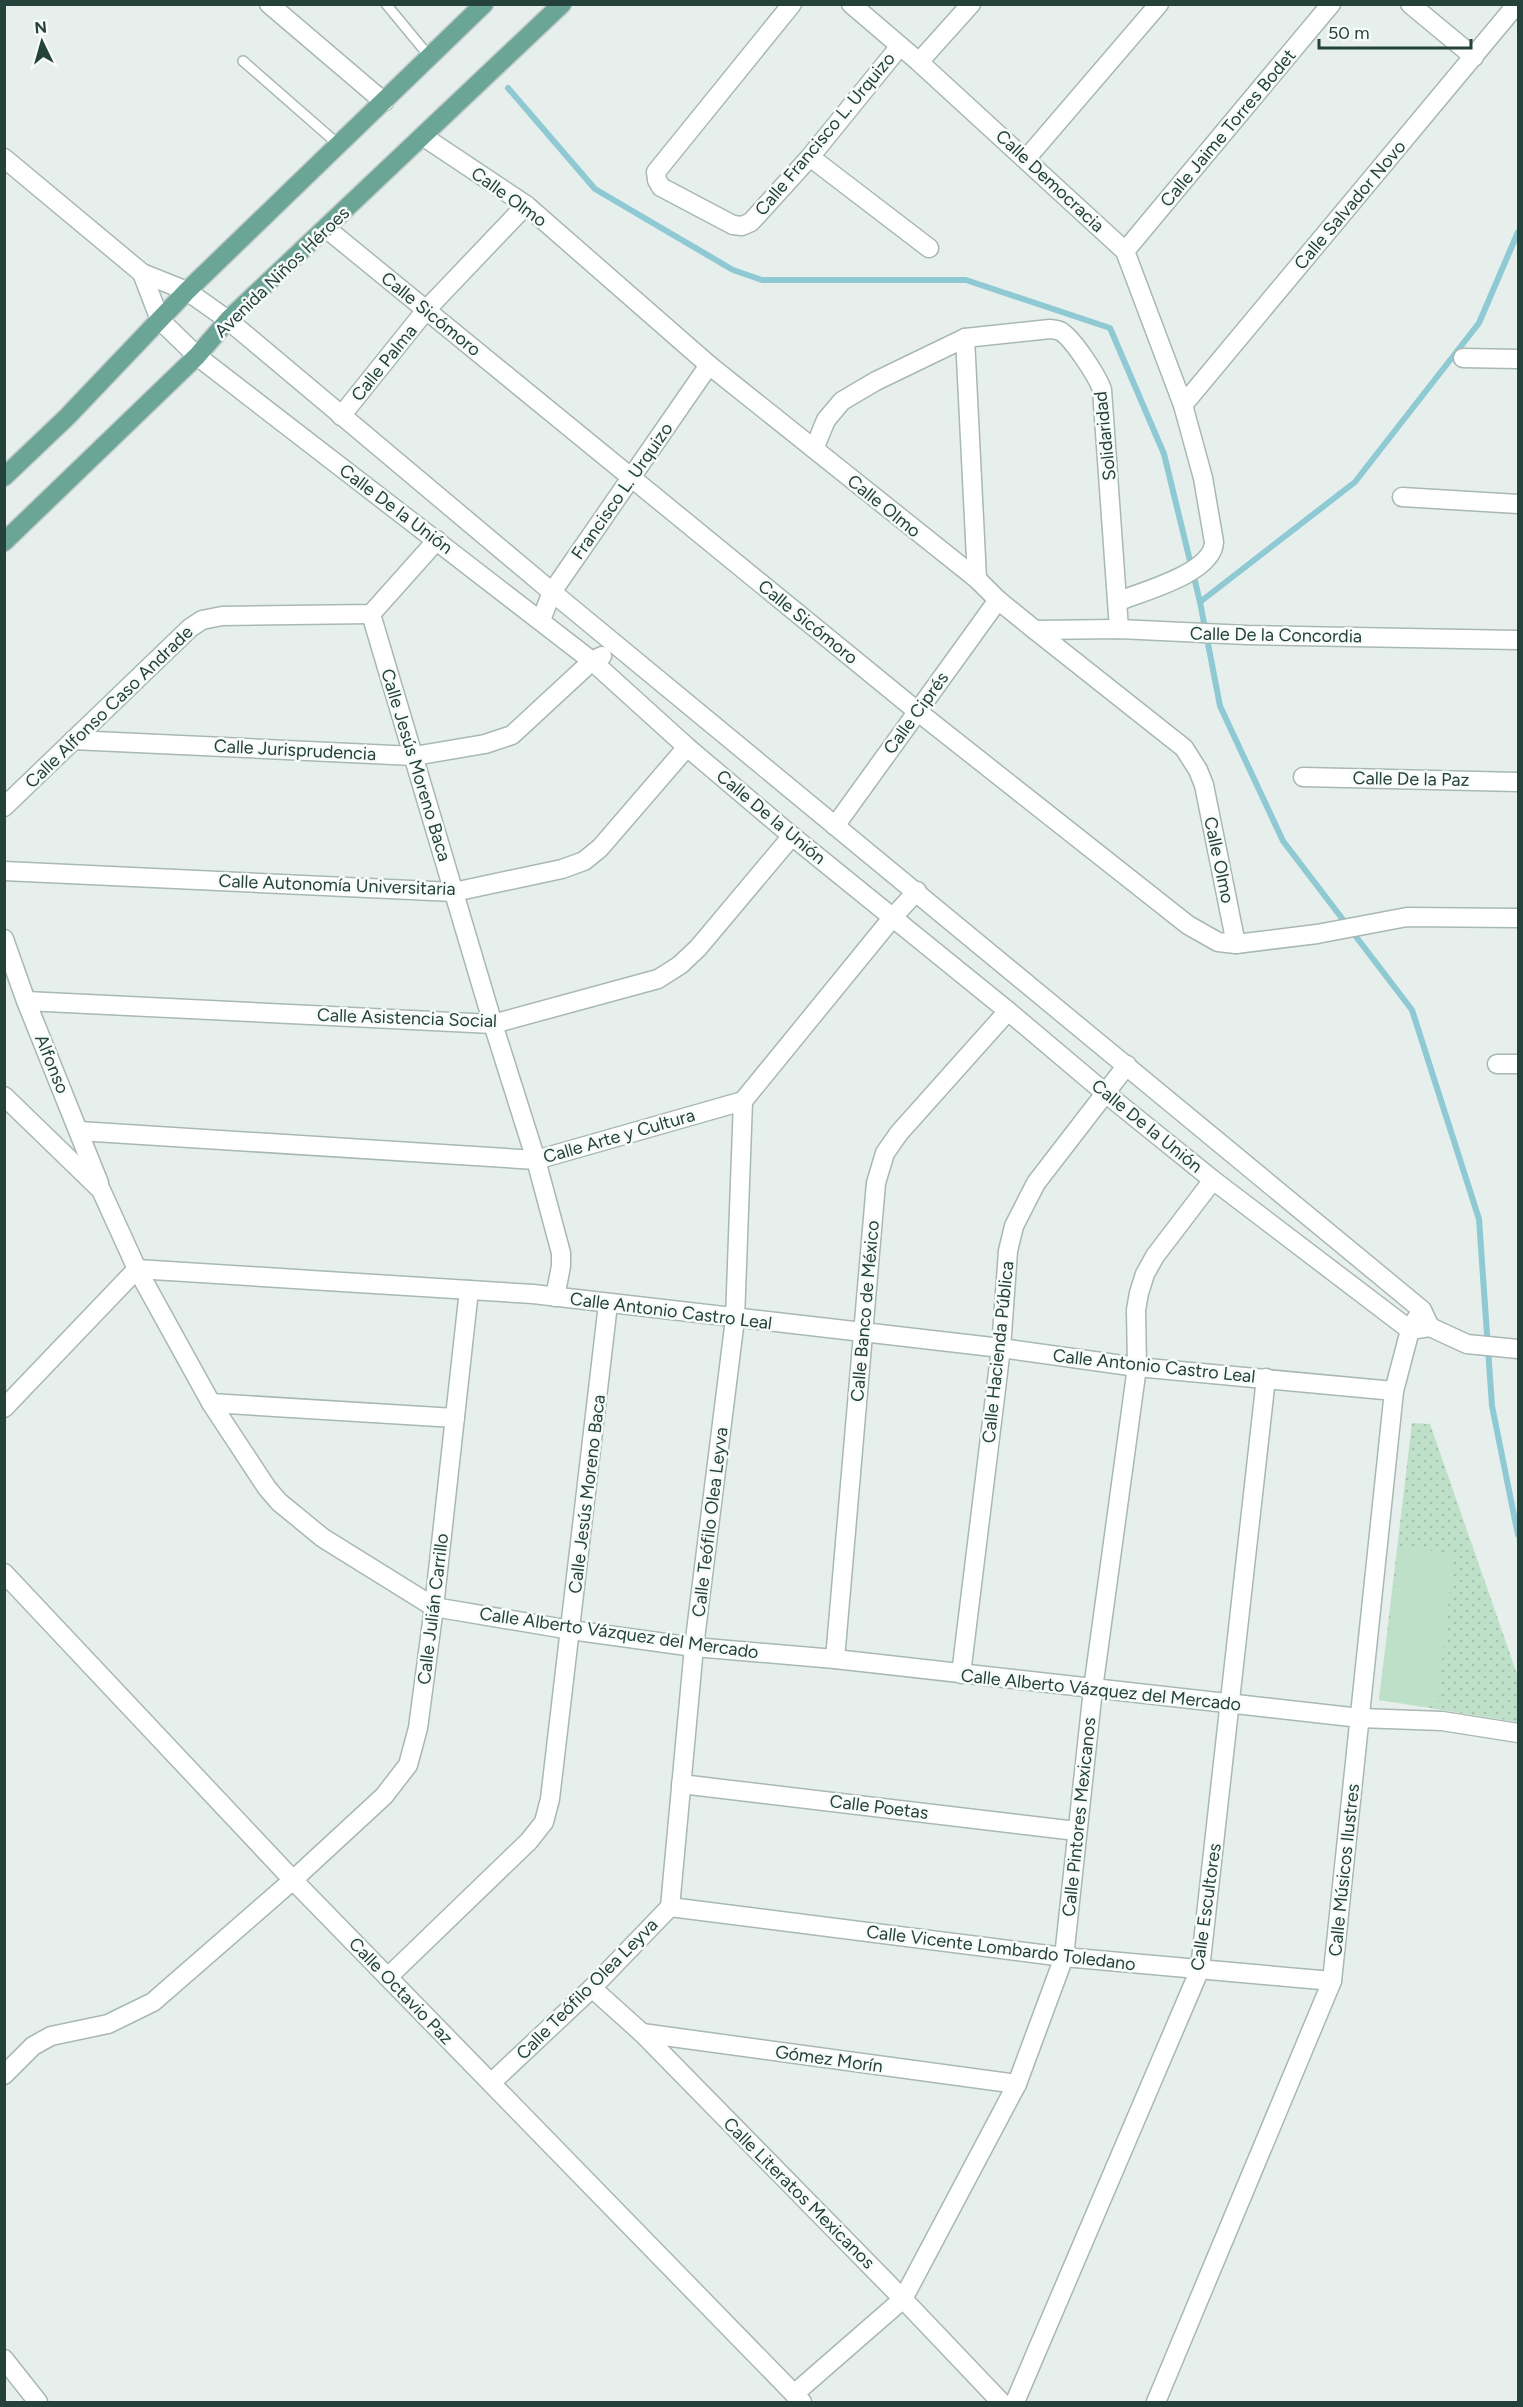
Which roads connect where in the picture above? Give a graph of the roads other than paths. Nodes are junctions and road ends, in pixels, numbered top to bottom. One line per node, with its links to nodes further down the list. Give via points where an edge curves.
1 (269, 4): 17 (street)
2 (386, 4): 13 (lane)
3 (484, 4): 13 (main road)
4 (562, 4): 18 (main road, Avenida Niños Héroes)
5 (792, 4): 20 (street, Calle Francisco L. Urquizo, via 658,167 657,180 661,187 733,225 742,226 751,222)
6 (850, 4): 12 (street, Calle Democracia)
7 (971, 4): 16 (street, Calle Francisco L. Urquizo)
8 (1159, 4): 22 (street)
9 (1331, 4): 26 (street, Calle Jaime Torres Bodet)
10 (1410, 4): 14 (street)
11 (1517, 4): 14 (street, Calle Salvador Novo)
12 (900, 46): 16 (street, Calle Democracia); 20 (street, Calle Francisco L. Urquizo)
13 (429, 56): 17 (main road)
14 (1474, 57): 37 (street, Calle Salvador Novo)
15 (243, 61): 19 (lane)
16 (919, 62): 22 (street, Calle Democracia)
17 (384, 102): 19 (main road)
18 (424, 137): 23 (street, Calle Olmo); 24 (main road, Avenida Niños Héroes)
19 (339, 145): 28 (main road)
20 (810, 157): 25 (street)
21 (4, 158): 27 (street, Calle De la Unión)
22 (1026, 159): 26 (street, Calle Democracia)
23 (526, 205): 29 (street, Calle Palma); 36 (street, Calle Olmo)
24 (327, 229): 29 (street, Calle Sicómoro); 31 (main road, Avenida Niños Héroes)
25 (929, 248)
26 (1125, 251): 37 (street, Calle Democracia)
27 (142, 273): 28 (street, Calle De la Unión); 30 (street, Calle De la Unión)
28 (187, 291): 30 (main road); 31 (street, Calle De la Unión)
29 (426, 310): 38 (street, Calle Palma); 41 (street, Calle Sicómoro)
30 (160, 320): 33 (street, Calle De la Unión); 40 (main road, via 68,417)
31 (228, 320): 33 (main road, Avenida Niños Héroes); 38 (street, Calle De la Unión)
32 (965, 338): 39 (street, Solidaridad, via 842,400 826,420); 46 (street); 49 (street, Solidaridad, via 1059,331 1099,380)
33 (197, 356): 44 (street, Calle De la Unión); 45 (main road, Avenida Niños Héroes)
34 (1463, 358): 35 (street)
35 (1518, 360)
36 (709, 365): 39 (street, Calle Olmo); 41 (street, Francisco L. Urquizo)
37 (1183, 405): 49 (street, Calle Democracia, via 1203,478 1214,548 1208,559 1192,572)
38 (341, 416): 47 (street, Calle De la Unión)
39 (814, 449): 46 (street, Calle Olmo)
40 (4, 477)
41 (631, 478): 47 (street, Francisco L. Urquizo); 57 (street, Calle Sicómoro)
42 (1402, 497): 43 (street)
43 (1518, 504)
44 (437, 540): 50 (street); 51 (street, Calle De la Unión)
45 (4, 542)
46 (977, 579): 48 (street, Calle Olmo)
47 (552, 592): 51 (street, Francisco L. Urquizo); 55 (street, Calle De la Unión)
48 (998, 600): 53 (street, Calle Olmo); 57 (street, Calle Ciprés)
49 (1119, 601): 52 (street, Solidaridad)
50 (371, 614): 58 (street, Calle Alfonso Caso Andrade, via 222,616 202,620); 60 (street, Calle Jesús Moreno Baca)
51 (541, 620): 56 (street, Calle De la Unión)
52 (1119, 629): 53 (street, Calle De la Concordia); 54 (street, Calle De la Concordia)
53 (1035, 630): 72 (street, Calle Olmo, via 1184,748 1193,761 1204,785)
54 (1518, 640)
55 (619, 648): 56 (street, Calle Jurisprudencia); 64 (street, Calle De la Unión)
56 (592, 661): 59 (street, Calle De la Unión); 60 (street, Calle Jurisprudencia, via 512,735 485,744)
57 (917, 711): 64 (street, Calle Ciprés); 72 (street, Calle Sicómoro, via 1188,926 1218,942)
58 (73, 740): 60 (street, Calle Jurisprudencia); 63 (street, Calle Alfonso Caso Andrade)
59 (687, 747): 65 (street, Calle De la Unión); 68 (street, Calle Autonomía Universitaria, via 600,848 584,861)
60 (414, 756): 68 (street, Calle Jesús Moreno Baca)
61 (1303, 777): 62 (street, Calle De la Paz)
62 (1518, 782)
63 (4, 807)
64 (835, 826): 67 (street, Calle De la Unión)
65 (792, 836): 69 (street, Calle De la Unión); 75 (street, Calle Asistencia Social, via 698,948 658,979)
66 (4, 871): 68 (street, Calle Autonomía Universitaria)
67 (917, 891): 69 (street); 78 (street, Calle De la Unión)
68 (454, 892): 75 (street, Calle Jesús Moreno Baca)
69 (893, 917): 74 (street, Calle De la Unión); 81 (street)
70 (1518, 918): 72 (street, Calle Sicómoro, via 1407,917)
71 (4, 939): 73 (street, Alfonso)
72 (1236, 944)
73 (26, 1001): 75 (street, Calle Asistencia Social); 82 (street, Alfonso)
74 (1008, 1011): 79 (street, Calle De la Unión); 94 (street, Calle Banco de México, via 899,1133 885,1154 876,1183)
75 (493, 1024): 83 (street, Calle Jesús Moreno Baca)
76 (1497, 1064): 77 (street)
77 (1518, 1064)
78 (1127, 1065): 79 (street, Calle Hacienda Pública); 90 (street, Calle De la Unión)
79 (1104, 1092): 84 (street, Calle De la Unión); 95 (street, Calle Hacienda Pública, via 1036,1183 1014,1226 1008,1251)
80 (4, 1096): 85 (street, Calle Alberto Vázquez del Mercado)
81 (743, 1101): 83 (street, Calle Arte y Cultura); 91 (street, Calle Teófilo Olea Leyva)
82 (79, 1131): 83 (street, Calle Arte y Cultura); 85 (street, Alfonso)
83 (536, 1160): 88 (street, Calle Jesús Moreno Baca, via 561,1253)
84 (1213, 1180): 93 (street, Calle De la Unión); 97 (street, Calle Pintores Mexicanos, via 1145,1274 1136,1310)
85 (101, 1190): 86 (street, Calle Alberto Vázquez del Mercado)
86 (137, 1269): 87 (street, Calle Antonio Castro Leal); 100 (street, Calle Alberto Vázquez del Mercado); 101 (street)
87 (469, 1290): 88 (street, Calle Antonio Castro Leal); 102 (street, Calle Julián Carrillo)
88 (555, 1297): 89 (street, Calle Antonio Castro Leal)
89 (608, 1304): 91 (street, Calle Antonio Castro Leal); 105 (street, Calle Jesús Moreno Baca)
90 (1422, 1310): 92 (street, Calle De la Unión); 93 (street, Calle Músicos Ilustres)
91 (735, 1319): 94 (street, Calle Antonio Castro Leal); 106 (street, Calle Teófilo Olea Leyva)
92 (1430, 1327): 93 (street); 96 (street, via 1467,1344)
93 (1410, 1330): 99 (street, Calle Músicos Ilustres)
94 (864, 1332): 95 (street, Calle Antonio Castro Leal); 107 (street, Calle Banco de México)
95 (1001, 1348): 97 (street, Calle Antonio Castro Leal); 108 (street, Calle Hacienda Pública)
96 (1518, 1349)
97 (1137, 1367): 98 (street, Calle Antonio Castro Leal); 109 (street, Calle Pintores Mexicanos)
98 (1266, 1378): 99 (street, Calle Antonio Castro Leal); 110 (street, Calle Escultores)
99 (1394, 1391): 111 (street, Calle Músicos Ilustres)
100 (211, 1403): 102 (street); 104 (street, Calle Alberto Vázquez del Mercado, via 279,1502 322,1538)
101 (4, 1408)
102 (455, 1418): 104 (street, Calle Julián Carrillo)
103 (4, 1573): 115 (street, Calle Octavio Paz)
104 (434, 1607): 105 (street, Calle Alberto Vázquez del Mercado); 115 (street, Calle Julián Carrillo, via 418,1728 408,1765 384,1796)
105 (571, 1630): 106 (street, Calle Alberto Vázquez del Mercado); 119 (street, Calle Jesús Moreno Baca, via 544,1822 503,1868)
106 (694, 1647): 107 (street, Calle Alberto Vázquez del Mercado); 113 (street, Calle Teófilo Olea Leyva)
107 (835, 1659): 108 (street, Calle Alberto Vázquez del Mercado)
108 (961, 1674): 109 (street, Calle Alberto Vázquez del Mercado)
109 (1093, 1689): 110 (street, Calle Alberto Vázquez del Mercado); 114 (street, Calle Pintores Mexicanos)
110 (1231, 1704): 111 (street, Calle Alberto Vázquez del Mercado); 118 (street, Calle Escultores)
111 (1360, 1718): 112 (street, Calle Alberto Vázquez del Mercado, via 1442,1721); 120 (street, Calle Músicos Ilustres)
112 (1518, 1733)
113 (681, 1784): 114 (street, Calle Poetas); 116 (street, Calle Teófilo Olea Leyva)
114 (1076, 1831): 117 (street, Calle Pintores Mexicanos)
115 (293, 1880): 119 (street, Calle Octavio Paz); 123 (street, Calle Julián Carrillo, via 153,2002 108,2024 51,2036 33,2046)
116 (670, 1907): 117 (street, Calle Vicente Lombardo Toledano); 121 (street, Calle Teófilo Olea Leyva)
117 (1064, 1957): 118 (street, Calle Vicente Lombardo Toledano); 125 (street, Calle Pintores Mexicanos)
118 (1200, 1969): 120 (street, Calle Vicente Lombardo Toledano); 131 (street, Calle Escultores)
119 (388, 1977): 124 (street, Calle Octavio Paz)
120 (1332, 1981): 132 (street, Calle Músicos Ilustres)
121 (592, 1988): 122 (street, Calle Literatos Mexicanos); 124 (street, Calle Teófilo Olea Leyva)
122 (642, 2033): 125 (street, Gómez Morín); 126 (street, Calle Literatos Mexicanos)
123 (4, 2075)
124 (491, 2083): 128 (street, Calle Octavio Paz)
125 (1017, 2084): 126 (street, Calle Pintores Mexicanos)
126 (903, 2299): 128 (street, Calle Pintores Mexicanos); 130 (street, Calle Literatos Mexicanos)
127 (4, 2359): 129 (street)
128 (798, 2398)
129 (39, 2403)
130 (1001, 2403)
131 (1015, 2403)
132 (1156, 2403)

